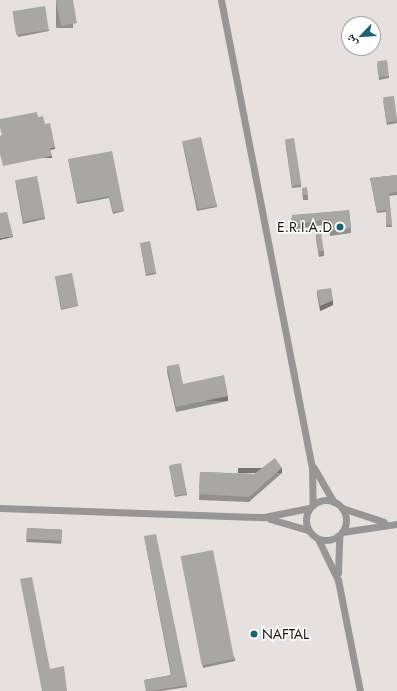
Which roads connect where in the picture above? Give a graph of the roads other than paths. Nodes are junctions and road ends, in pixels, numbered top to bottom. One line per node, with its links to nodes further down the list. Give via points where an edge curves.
1 (221, 0): 2 (street)
2 (312, 466): 3 (street); 4 (street)
3 (334, 502): 4 (street, via 320,501); 5 (street)
4 (311, 507): 7 (street); 9 (street, via 306,521)
5 (341, 507): 8 (street, via 358,516); 10 (street, via 346,520)
6 (0, 508): 7 (street)
7 (264, 517): 9 (street)
8 (394, 524): 10 (street)
9 (308, 530): 11 (street)
10 (340, 534): 11 (street, via 331,540); 12 (street)
11 (318, 539): 12 (street)
12 (338, 580): 13 (street)
13 (360, 691)

